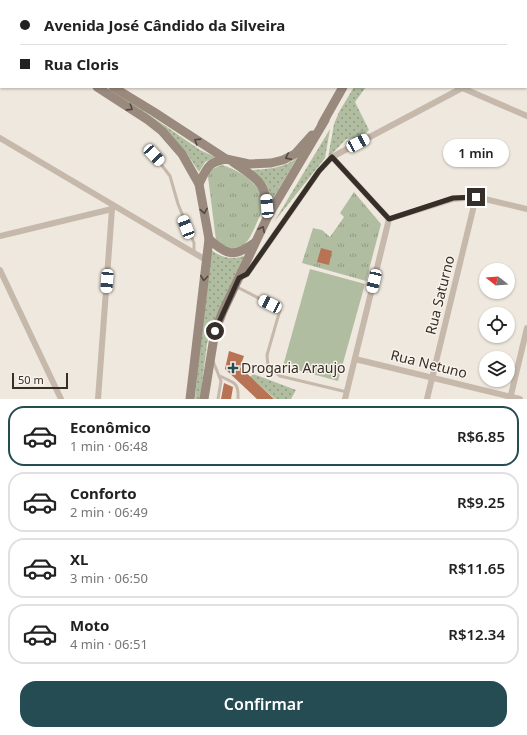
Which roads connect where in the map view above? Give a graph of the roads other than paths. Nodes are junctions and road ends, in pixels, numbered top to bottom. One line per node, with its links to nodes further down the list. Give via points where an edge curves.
1 (99, 88): 12 (main road, one-way to 12, via 162,131 182,154)
2 (115, 88): 11 (main road, one-way to 2)
3 (342, 88): 7 (main road)
4 (460, 88): 10 (street)
5 (464, 88): 6 (street)
6 (527, 116)
7 (325, 120): 11 (main road, one-way to 11, via 295,154 283,160 249,164); 16 (main road)
8 (0, 138): 14 (street)
9 (145, 149): 21 (lane, via 154,155 170,176 194,243)
10 (332, 157): 17 (street); 24 (street, via 319,171 247,274)
11 (228, 160): 12 (main road, via 215,161 207,168); 16 (main road, via 262,185 267,196)
12 (199, 184): 19 (main road, one-way to 19)
13 (476, 197): 15 (street); 17 (street, via 453,198); 29 (street, Rua Saturno)
14 (113, 207): 18 (street); 21 (street); 33 (street)
15 (527, 209)
16 (268, 216): 20 (main road, one-way to 16)
17 (389, 219): 27 (street)
18 (0, 236)
19 (209, 239): 20 (main road, via 226,252 235,253); 22 (main road)
20 (255, 243): 24 (main road)
21 (194, 253): 22 (street)
22 (206, 260): 34 (main road, one-way to 34)
23 (0, 270): 32 (street)
24 (237, 282): 26 (main road, via 215,331); 30 (lane, via 280,310 267,355 268,366 280,376)
25 (527, 328): 31 (street)
26 (210, 354): 28 (lane); 35 (main road)
27 (355, 359): 29 (street, Rua Netuno); 30 (street)
28 (219, 375): 36 (lane, via 221,381); 37 (lane, via 235,382)
29 (432, 378): 31 (street, Rua Netuno); 39 (street, Rua Saturno)
30 (347, 392): 38 (street)
31 (510, 398): 40 (street, Rua Netuno)
32 (61, 399)
33 (98, 399)
34 (190, 399)
35 (204, 399)
36 (218, 399)
37 (238, 399)
38 (345, 399)
39 (427, 399)
40 (520, 399)

